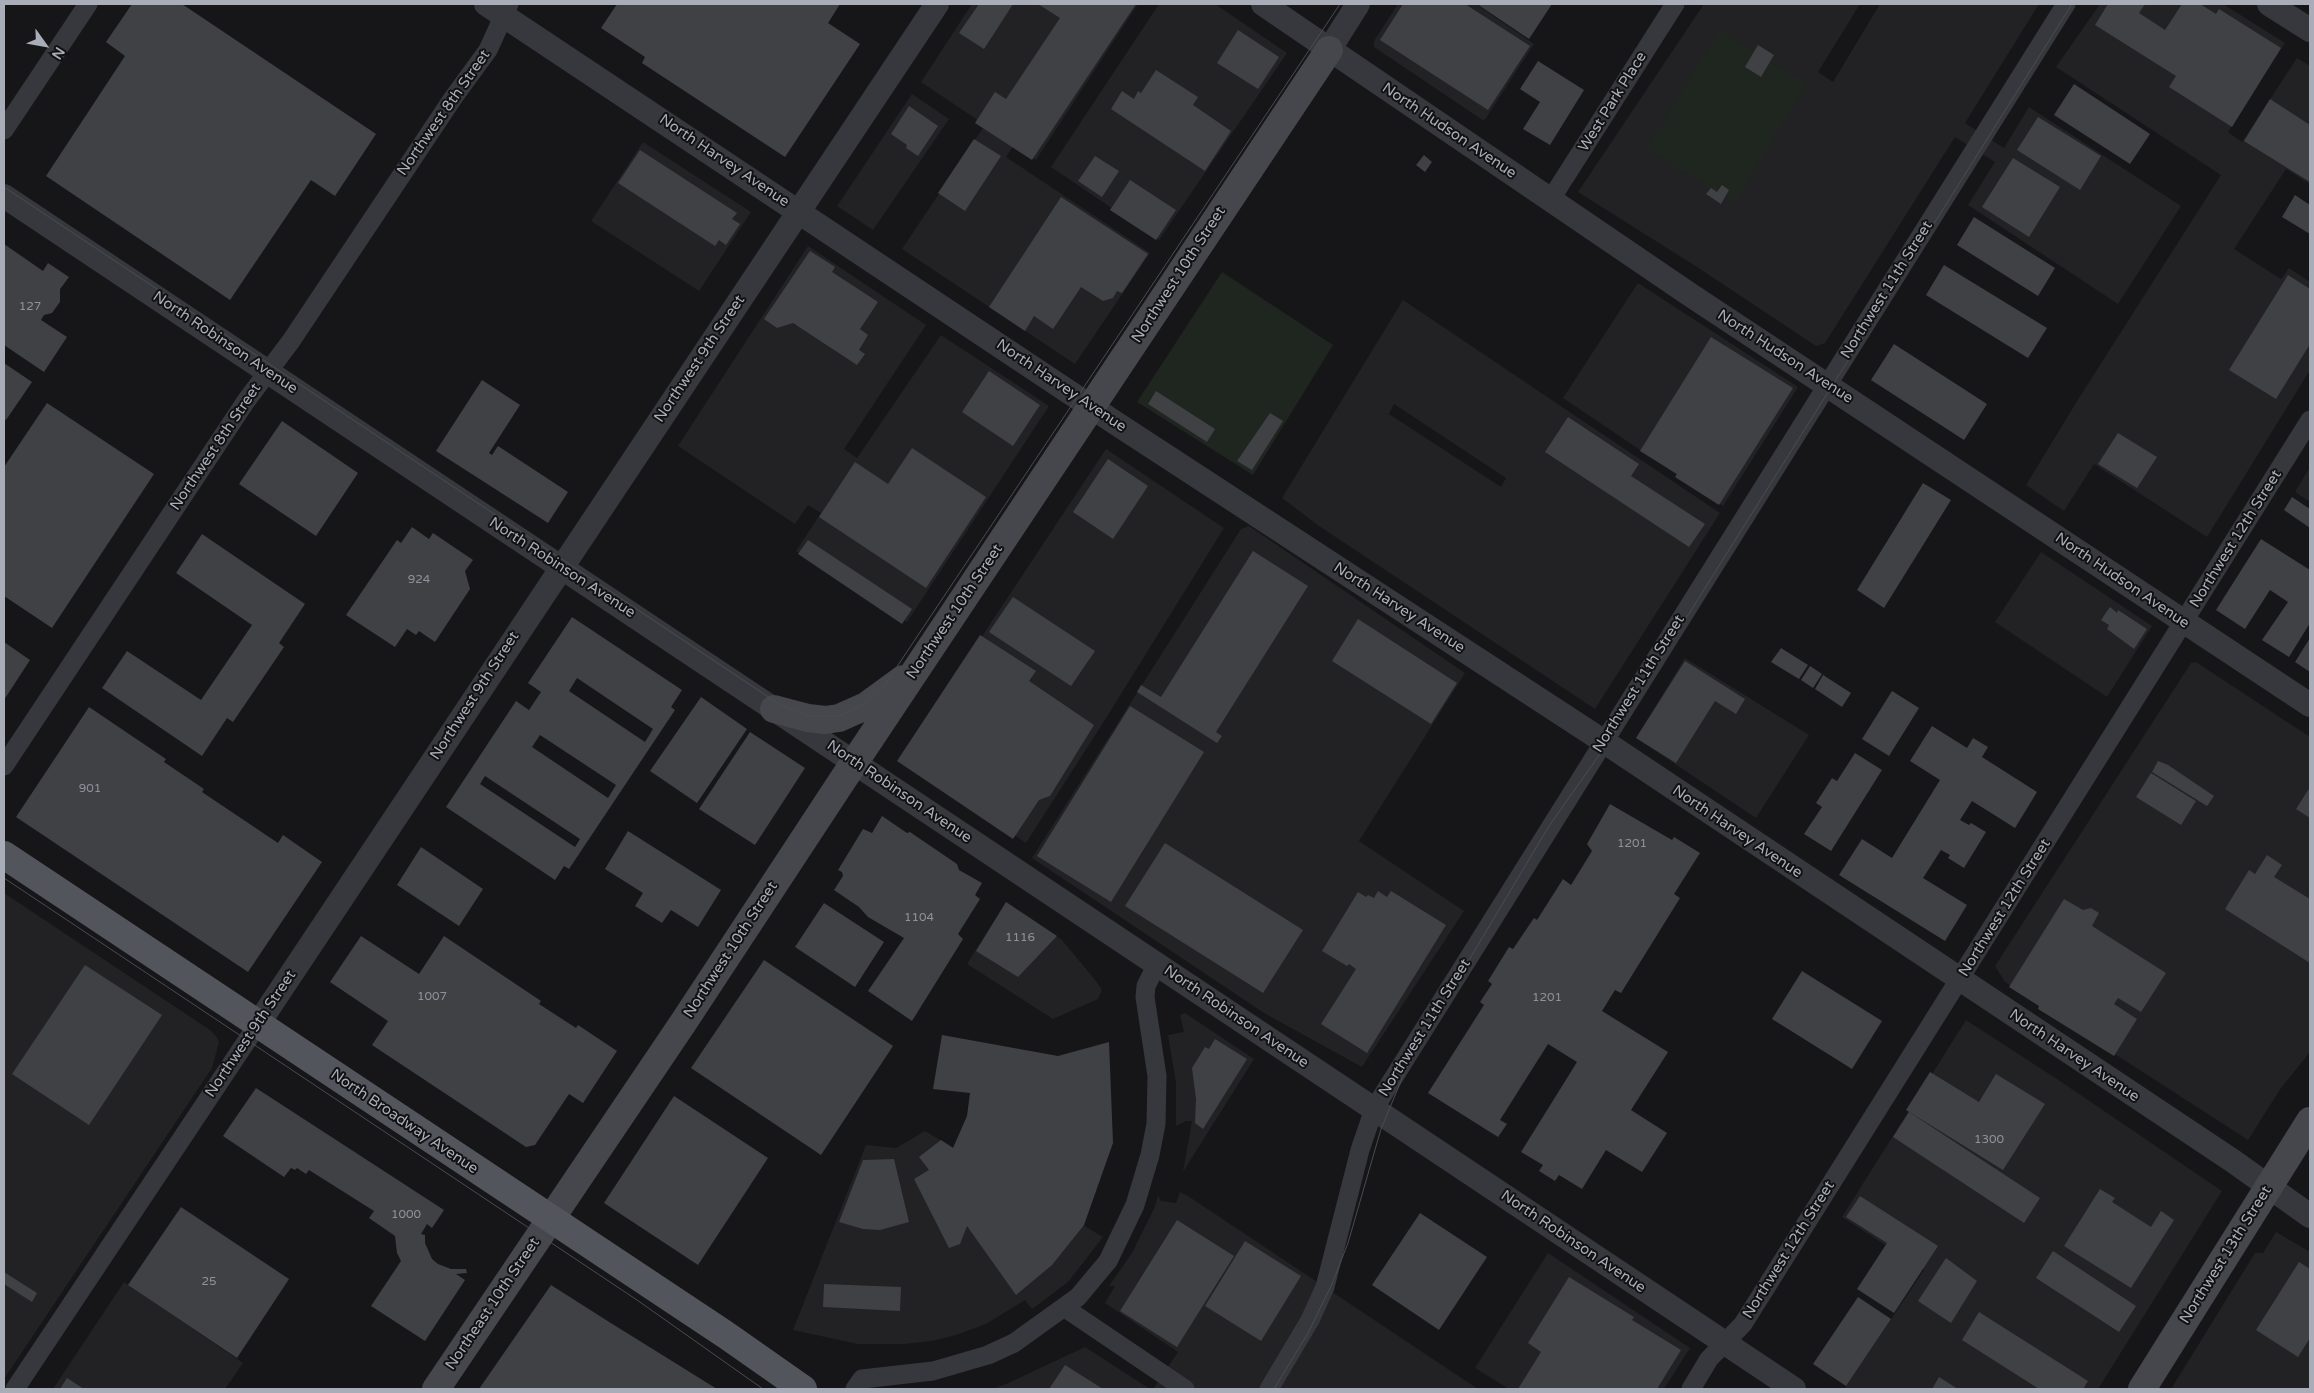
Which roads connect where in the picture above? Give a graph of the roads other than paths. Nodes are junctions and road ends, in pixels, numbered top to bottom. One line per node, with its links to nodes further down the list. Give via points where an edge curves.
1 (88, 4): 11 (street)
2 (936, 4): 14 (street, Northwest 9th Street)
3 (1263, 4): 10 (street, North Hudson Avenue)
4 (1358, 4): 10 (street, Northwest 10th Street)
5 (1675, 4): 13 (street, West Park Place)
6 (2066, 4): 16 (street, Northwest 11th Street)
7 (2269, 4): 9 (street)
8 (500, 8): 14 (street, North Harvey Avenue); 15 (street, Northwest 8th Street, via 488,50)
9 (2310, 30)
10 (1329, 50): 13 (street, North Hudson Avenue); 17 (main road, Northwest 10th Street)
11 (4, 130)
12 (4, 196): 15 (street, North Robinson Avenue)
13 (1551, 199): 16 (street, North Hudson Avenue)
14 (798, 211): 17 (street, North Harvey Avenue); 19 (street, Northwest 9th Street)
15 (268, 372): 19 (street, North Robinson Avenue); 26 (street, Northwest 8th Street, via 203,464)
16 (1828, 384): 20 (street, North Hudson Avenue); 24 (street, Northwest 11th Street)
17 (1092, 406): 21 (main road, Northwest 10th Street); 24 (street, North Harvey Avenue)
18 (2310, 420): 20 (street, Northwest 12th Street)
19 (561, 567): 23 (street, North Robinson Avenue); 30 (street, Northwest 9th Street)
20 (2184, 622): 22 (street, North Hudson Avenue); 29 (street, Northwest 12th Street)
21 (917, 670): 23 (main road, via 866,706 839,718 808,718); 25 (main road, Northwest 10th Street)
22 (2310, 706)
23 (774, 709): 25 (street, North Robinson Avenue)
24 (1603, 741): 29 (street, North Harvey Avenue); 31 (street, Northwest 11th Street)
25 (854, 763): 28 (street, North Robinson Avenue); 35 (main road, Northwest 10th Street)
26 (4, 766)
27 (4, 855): 30 (main road, North Broadway Avenue)
28 (1157, 964): 31 (street, North Robinson Avenue); 36 (street, via 1146,986 1145,997 1158,1096 1156,1124 1144,1179 1108,1261)
29 (1960, 979): 33 (street, North Harvey Avenue); 37 (street, Northwest 12th Street, via 1742,1324)
30 (258, 1024): 35 (main road, North Broadway Avenue); 38 (street, Northwest 9th Street)
31 (1374, 1109): 37 (street, North Robinson Avenue); 43 (street, Northwest 11th Street, via 1360,1150 1326,1287)
32 (2310, 1121): 33 (main road, Northwest 13th Street)
33 (2269, 1187): 34 (street, North Harvey Avenue); 46 (main road, Northwest 13th Street)
34 (2310, 1216)
35 (550, 1219): 39 (main road, Northeast 10th Street); 40 (main road, North Broadway Avenue)
36 (1065, 1308): 41 (street, via 1014,1343 988,1355 933,1371 862,1379); 42 (street)
37 (1725, 1343): 44 (street, Northwest 12th Street, via 1709,1359); 45 (street, North Robinson Avenue)
38 (15, 1389)
39 (436, 1389)
40 (803, 1389)
41 (855, 1389)
42 (1185, 1389)
43 (1269, 1389)
44 (1691, 1389)
45 (1794, 1389)
46 (2142, 1389)

